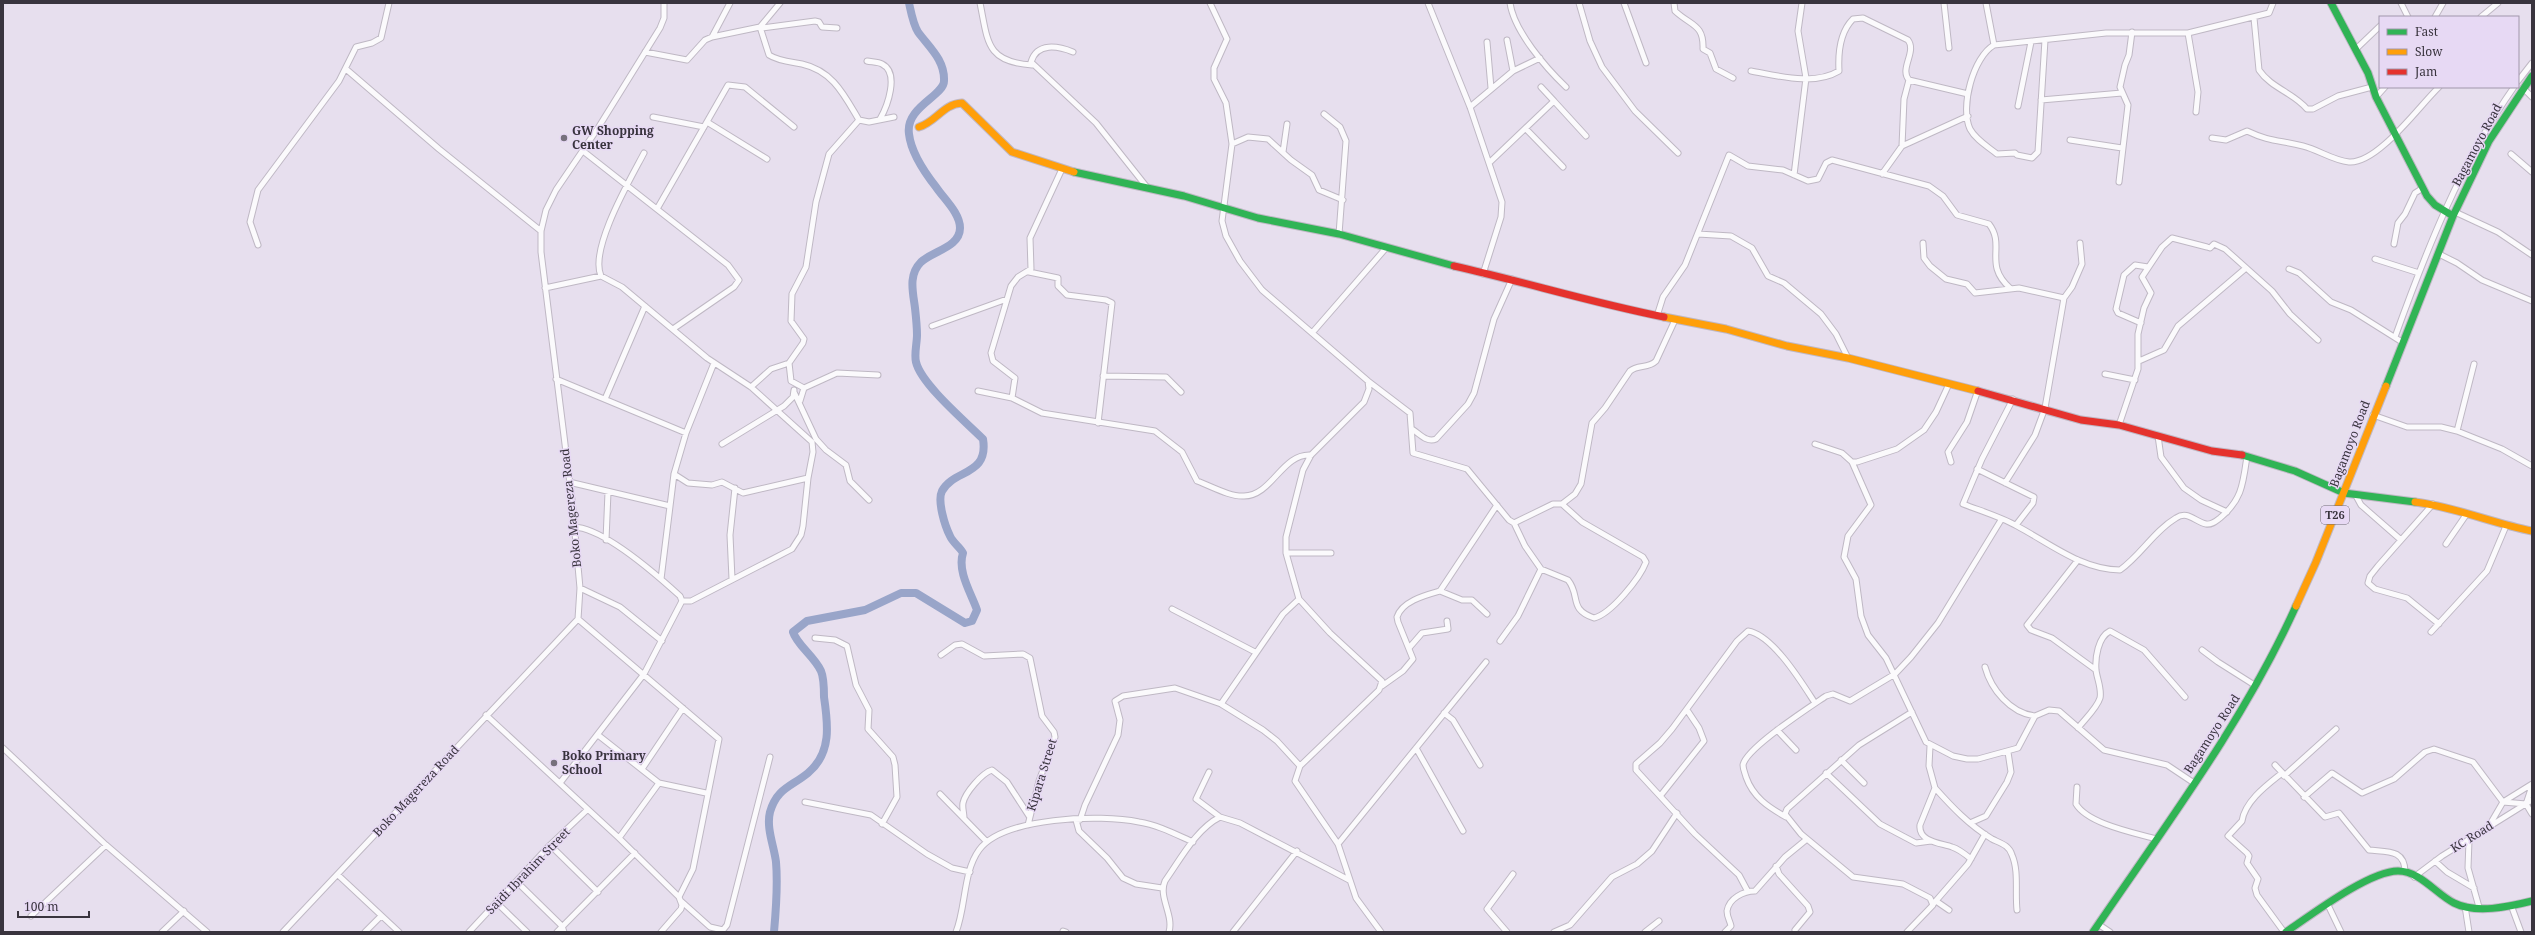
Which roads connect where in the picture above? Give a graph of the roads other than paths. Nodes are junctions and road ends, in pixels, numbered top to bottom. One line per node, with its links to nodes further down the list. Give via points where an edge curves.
1 (389, 3): 46 (street, via 381,38 356,47)
2 (670, 3): 21 (street)
3 (730, 3): 31 (street)
4 (780, 3): 27 (street)
5 (980, 3): 45 (street, via 988,41 993,51 1000,58 1018,64)
6 (1428, 3): 7 (street); 69 (street)
7 (1433, 3)
8 (1510, 3): 41 (street, via 1520,27)
9 (1579, 3): 93 (street, via 1590,41 1602,67 1635,111)
10 (1624, 3): 44 (street)
11 (1674, 3): 50 (street, via 1675,11 1701,32 1703,49 1710,53 1716,68)
12 (1802, 3): 51 (street, via 1798,31)
13 (1944, 3): 37 (street)
14 (1986, 3): 36 (street)
15 (2273, 3): 25 (street, via 2269,13)
16 (2331, 3): 38 (main road)
17 (2401, 3): 22 (street)
18 (2443, 3): 23 (street)
19 (2498, 3): 24 (street)
20 (1209, 4): 87 (street, via 1223,27 1226,39 1215,64 1214,73 1226,103)
21 (665, 6): 39 (street, Boko Magereza Road, via 664,18)
22 (2408, 16)
23 (2436, 16)
24 (2482, 16)
25 (2254, 18): 30 (street); 56 (street, via 2259,70 2307,109 2313,110 2338,96)
26 (2379, 27): 38 (street)
27 (761, 28): 28 (street, via 815,21 822,27); 31 (street); 76 (street, via 769,55 813,66 827,74 842,91)
28 (837, 28)
29 (2132, 32): 30 (street); 33 (street, via 2070,35); 62 (street, via 2120,87)
30 (2188, 33): 70 (street, via 2198,92)
31 (712, 37): 39 (street, via 705,40 687,60)
32 (1507, 40): 47 (street)
33 (2045, 40): 35 (street); 66 (street)
34 (1487, 42): 57 (street)
35 (2031, 42): 36 (street); 68 (street)
36 (1994, 45): 63 (street, via 1982,54 1976,65)
37 (1949, 48)
38 (2356, 49): 56 (main road)
39 (644, 52): 90 (street, Boko Magereza Road)
40 (1073, 52): 45 (street, via 1048,46 1038,51 1032,59)
41 (1540, 58): 47 (street); 55 (street)
42 (867, 61): 75 (street, via 883,65 889,71 891,92)
43 (2532, 62): 53 (street)
44 (1646, 63)
45 (1032, 65): 106 (street, via 1096,123)
46 (346, 69): 113 (street, via 439,150); 119 (street, via 320,109 258,190 250,222)
47 (1513, 71): 57 (street)
48 (1751, 71): 51 (street)
49 (2532, 76): 53 (main road, Bagamoyo Road / T26)
50 (1733, 78)
51 (1806, 78): 52 (street, via 1830,76 1839,71 1841,40 1851,21 1858,17 1876,23 1908,40 1911,48 1906,72); 101 (street)
52 (1909, 80): 63 (street); 88 (street, via 1904,99)
53 (2520, 84): 65 (street)
54 (1541, 87): 67 (street)
55 (1566, 87)
56 (2372, 87): 64 (main road)
57 (1491, 88): 69 (street)
58 (2384, 88): 64 (street)
59 (2438, 88): 83 (street)
60 (2513, 88): 102 (street, via 2489,125)
61 (2518, 88): 103 (main road, Bagamoyo Road / T26)
62 (2122, 93): 66 (street); 89 (street, via 2128,105)
63 (1968, 94): 72 (street)
64 (2376, 97): 83 (main road)
65 (2532, 97)
66 (2041, 100): 72 (street, via 2038,152 2032,158 2015,153 1997,154 1975,137 1969,126)
67 (1554, 101): 82 (street); 84 (street)
68 (2018, 106)
69 (1470, 107): 96 (street)
70 (2196, 112)
71 (1324, 114): 108 (street, via 1340,127 1346,141)
72 (1968, 116): 88 (street)
73 (653, 117): 79 (street)
74 (894, 117): 75 (street)
75 (880, 119): 76 (street, via 869,122)
76 (858, 120): 152 (street, via 833,148 826,163 813,219 808,260 790,303 791,321 801,335 803,343)
77 (708, 122): 79 (street); 80 (street, via 725,89 732,84 745,87); 95 (street)
78 (1287, 124): 91 (street)
79 (704, 127): 110 (street)
80 (794, 127)
81 (920, 127): 98 (main road, via 929,125 951,104 962,103 1012,152)
82 (1526, 129): 96 (street); 97 (street)
83 (2397, 134): 85 (street, via 2364,158 2350,162 2334,159 2304,146 2262,139 2247,132 2226,140); 107 (main road)
84 (1586, 136)
85 (2212, 138)
86 (2070, 140): 89 (street)
87 (1232, 144): 91 (street, via 1248,136 1264,137); 109 (street)
88 (1902, 146): 100 (street)
89 (2122, 148): 104 (street)
90 (583, 151): 105 (street); 113 (street, Boko Magereza Road, via 556,190 546,210)
91 (1283, 152): 108 (street, via 1314,177 1319,190)
92 (644, 153): 105 (street)
93 (1678, 153)
94 (2511, 154): 99 (street)
95 (766, 159)
96 (1489, 163): 130 (street, via 1503,209)
97 (1563, 166)
98 (1062, 169): 106 (main road); 128 (street, via 1030,238 1032,260)
99 (2532, 172)
100 (1882, 174): 101 (street, via 1832,160 1826,163 1814,181); 135 (street, via 1930,186 1943,196 1957,215 1989,224 1996,237 1996,269 2002,281)
101 (1794, 175): 115 (street, via 1783,170 1748,166 1729,154)
102 (2462, 178): 103 (street); 111 (street)
103 (2469, 181): 112 (main road, Bagamoyo Road / T26)
104 (2119, 182)
105 (627, 186): 110 (street); 126 (street, via 609,225)
106 (1146, 186): 109 (main road)
107 (2423, 188): 111 (main road, via 2427,196); 118 (street, via 2415,193 2398,223)
108 (1343, 200): 114 (street)
109 (1223, 208): 114 (main road, via 1258,218); 145 (street, via 1222,221 1226,236 1249,274 1262,290)
110 (657, 209): 144 (street, via 728,266 739,280 734,287)
111 (2445, 212): 112 (main road); 129 (street)
112 (2454, 214): 121 (main road, Bagamoyo Road / T26); 122 (street, via 2498,232)
113 (541, 231): 134 (street, Boko Magereza Road)
114 (1339, 234): 120 (main road)
115 (1698, 234): 140 (street, via 1677,279 1664,297); 149 (street, via 1731,236 1752,248 1768,276 1781,281 1821,314 1836,334)
116 (1923, 243): 135 (street, via 1926,262 1946,280 1967,284 1976,294)
117 (2080, 243): 136 (street, via 2082,264)
118 (2394, 244)
119 (258, 245)
120 (1386, 248): 130 (main road); 145 (street)
121 (2439, 254): 138 (street, via 2457,262 2482,280); 148 (main road, Bagamoyo Road / T26)
122 (2532, 256)
123 (2376, 259): 129 (street)
124 (2148, 267): 125 (street, via 2168,241 2177,238 2206,247 2217,245); 142 (street, via 2142,280 2152,291 2144,308); 142 (street, via 2135,265 2125,272 2116,309 2118,313)
125 (2246, 268): 147 (street, via 2272,291 2290,314); 150 (street, via 2178,326 2164,350)
126 (598, 269): 131 (street); 132 (street)
127 (2288, 269): 146 (street, via 2299,273 2331,302 2351,310)
128 (1029, 272): 137 (street, via 1014,281); 156 (street, via 1058,278 1058,286 1067,295 1112,303)
129 (2419, 273): 146 (street)
130 (1482, 274): 133 (main road)
131 (601, 276): 132 (street); 139 (street, via 622,287)
132 (595, 278): 134 (street)
133 (1512, 279): 140 (main road, via 1600,304); 177 (street, via 1494,319 1477,383 1468,404 1432,441)
134 (545, 288): 157 (street, Boko Magereza Road)
135 (2010, 288): 136 (street)
136 (2064, 298): 172 (street)
137 (1007, 299): 143 (street); 168 (street, via 991,357 1015,378)
138 (2532, 301)
139 (645, 306): 144 (street); 169 (street)
140 (1657, 316): 141 (main road)
141 (1675, 320): 149 (main road, via 1726,329 1787,346); 198 (street, via 1656,361 1630,371 1592,423 1581,484 1575,494)
142 (2141, 323): 150 (street, via 2138,334)
143 (932, 326)
144 (673, 329): 151 (street)
145 (1312, 333): 159 (street)
146 (2395, 337): 148 (street)
147 (2318, 340)
148 (2402, 342): 174 (main road, Bagamoyo Road / T26)
149 (1848, 358): 161 (main road)
150 (2139, 361): 158 (street)
151 (714, 363): 162 (street); 179 (street)
152 (789, 363): 160 (street, via 789,376); 162 (street, via 771,369)
153 (2474, 364): 178 (street)
154 (2105, 374): 158 (street)
155 (878, 375): 163 (street, via 837,373)
156 (1103, 376): 167 (street, via 1166,377); 175 (street)
157 (556, 379): 169 (street); 191 (street, Boko Magereza Road)
158 (2136, 380): 176 (street)
159 (1368, 381): 177 (street, via 1410,413); 183 (street, via 1367,395 1359,410)
160 (794, 384): 163 (street); 166 (street)
161 (1949, 384): 164 (main road); 185 (street, via 1924,430 1897,449 1861,462)
162 (751, 387): 173 (street)
163 (804, 388): 171 (street)
164 (1978, 390): 170 (main road); 186 (street, via 1967,422 1948,452)
165 (978, 391): 168 (street)
166 (794, 392): 171 (street); 173 (street, via 790,402)
167 (1181, 392)
168 (1012, 398): 175 (street, via 1042,414)
169 (605, 399): 179 (street)
170 (2013, 399): 172 (main road); 188 (street)
171 (800, 401): 197 (street, via 816,439 846,465 850,482)
172 (2045, 408): 176 (main road, via 2076,418); 192 (street, via 2035,435)
173 (778, 409): 181 (street); 190 (street, via 813,446)
174 (2373, 415): 178 (street, via 2407,427); 195 (main road, Bagamoyo Road / T26)
175 (1098, 423): 183 (street, via 1141,428 1163,435 1186,458 1197,481 1240,496 1258,493 1289,463 1301,456)
176 (2119, 426): 180 (main road)
177 (1412, 429): 201 (street, via 1413,453 1467,469)
178 (2458, 431): 187 (street, via 2502,449)
179 (686, 433): 189 (street)
180 (2158, 436): 184 (main road, via 2212,451); 202 (street, via 2160,457 2184,488 2201,500)
181 (722, 444)
182 (1815, 444): 185 (street, via 1842,453)
183 (1311, 455): 213 (street, via 1303,470 1290,520)
184 (2247, 456): 195 (main road, via 2295,471); 202 (street, via 2239,495)
185 (1852, 462): 240 (street, via 1871,505 1848,536 1844,557 1856,579 1861,616 1868,636)
186 (1951, 462)
187 (2532, 466)
188 (1977, 469): 192 (street); 204 (street, via 1964,504)
189 (674, 474): 193 (street, via 688,483 712,485 722,482); 200 (street)
190 (808, 478): 193 (street, via 752,492 743,493); 218 (street, via 803,526 797,543 786,554 759,564)
191 (569, 482): 194 (street); 208 (street, Boko Magereza Road)
192 (2005, 483): 206 (street, via 2027,492 2034,499)
193 (735, 488): 218 (street, via 730,535)
194 (608, 492): 200 (street); 210 (street)
195 (2344, 493): 196 (main road); 242 (main road, Bagamoyo Road / T26, via 2298,603)
196 (2356, 494): 199 (main road); 211 (street, via 2362,505)
197 (869, 500)
198 (1562, 504): 205 (street, via 1553,504); 216 (street, via 1582,522 1643,557 1646,562 1612,606 1602,616 1594,618 1576,605 1568,580)
199 (2433, 504): 203 (main road); 211 (street)
200 (670, 506): 217 (street)
201 (1497, 506): 205 (street); 220 (street)
202 (2227, 512): 215 (street, via 2210,524 2187,515 2180,516 2170,522 2120,570)
203 (2466, 515): 207 (main road); 212 (street)
204 (2001, 520): 206 (street); 240 (street, via 1938,623)
205 (1514, 523): 216 (street, via 1525,546)
206 (2016, 525): 215 (street)
207 (2506, 526): 209 (main road); 227 (street, via 2487,571)
208 (574, 527): 210 (street, via 591,530); 219 (street, Boko Magereza Road)
209 (2532, 531)
210 (606, 540): 217 (street)
211 (2401, 540): 227 (street, via 2370,576 2368,583 2376,589 2407,598)
212 (2446, 544)
213 (1286, 553): 214 (street); 221 (street)
214 (1331, 553)
215 (2078, 560): 238 (street, via 2027,625 2031,630 2052,638)
216 (1541, 569): 231 (street, via 1518,616)
217 (661, 579): 222 (street, via 680,596)
218 (732, 579): 222 (street, via 691,600)
219 (580, 588): 225 (street, Boko Magereza Road); 230 (street, via 620,607)
220 (1440, 590): 224 (street, via 1462,600 1472,600); 232 (street, via 1422,596 1398,612 1398,622)
221 (1298, 599): 234 (street); 241 (street, via 1330,634 1381,678)
222 (682, 601): 230 (street)
223 (1172, 609): 234 (street)
224 (1487, 614)
225 (578, 618): 239 (street); 250 (street, Boko Magereza Road)
226 (1447, 621): 232 (street, via 1448,629 1422,634)
227 (2439, 624): 228 (street)
228 (2431, 632)
229 (814, 638): 294 (street, via 835,640 847,646 856,685 869,710 868,729 893,757 897,797)
230 (662, 641): 239 (street)
231 (1500, 641)
232 (1409, 648): 241 (street, via 1413,659 1408,667)
233 (2202, 650): 242 (street)
234 (1254, 652): 245 (street)
235 (940, 654): 288 (street, Kipara Street, via 962,644 984,656 1023,654 1030,658 1042,716 1055,737)
236 (1486, 662): 249 (street)
237 (1984, 667): 251 (street, via 1989,682 1999,694 2019,711)
238 (2096, 670): 243 (street, via 2100,641 2110,631 2144,650); 252 (street, via 2099,700)
239 (644, 674): 246 (street); 255 (street)
240 (1895, 674): 244 (street, via 1854,700 1847,701 1833,694); 248 (street)
241 (1382, 686): 265 (street)
242 (2256, 686): 273 (main road, Bagamoyo Road / T26)
243 (2184, 697)
244 (1816, 703): 247 (street, via 1784,658 1766,641 1748,631 1737,640); 254 (street)
245 (1221, 704): 265 (street, via 1263,730); 292 (street, via 1175,688 1118,698 1118,735)
246 (683, 708): 266 (street); 277 (street, via 719,739)
247 (1687, 710): 279 (street, via 1700,728 1704,741); 279 (street, via 1660,743 1636,764 1636,770)
248 (1912, 712): 256 (street); 262 (street, via 1877,733)
249 (1444, 713): 258 (street); 263 (street, via 1453,720)
250 (486, 715): 271 (street); 321 (street, Boko Magereza Road)
251 (2035, 716): 252 (street, via 2048,710 2058,711); 260 (street, via 2021,744)
252 (2078, 728): 273 (street, via 2104,750 2167,765)
253 (2336, 729): 269 (street)
254 (1777, 730): 259 (street); 289 (street, via 1748,757 1743,768 1753,792 1772,809)
255 (598, 735): 266 (street); 271 (street)
256 (1930, 746): 260 (street, via 1967,759); 276 (street, via 1930,766)
257 (3, 748): 309 (street)
258 (1416, 748): 297 (street); 307 (street)
259 (1796, 750)
260 (2008, 752): 293 (street, via 2011,772 2007,782 1986,816)
261 (770, 757): 331 (street, via 727,925 723,930 710,928)
262 (1841, 760): 268 (street); 272 (street)
263 (1480, 765)
264 (2275, 765): 269 (street)
265 (1300, 766): 307 (street, via 1295,775 1297,787)
266 (642, 769): 270 (street)
267 (1209, 772): 291 (street, via 1196,799)
268 (1826, 773): 289 (street, via 1788,809); 305 (street, via 1880,824 1916,843)
269 (2283, 774): 280 (street); 371 (street, via 2250,803 2242,821 2228,836 2249,856 2247,863 2258,879 2255,888 2257,895)
270 (659, 782): 277 (street); 300 (street)
271 (560, 783): 285 (street)
272 (1864, 783)
273 (2194, 783): 302 (main road, Bagamoyo Road / T26)
274 (2532, 785): 283 (street); 284 (street)
275 (2077, 787): 302 (street, via 2076,804 2090,816 2108,825)
276 (1935, 788): 293 (street); 305 (street, via 1919,828)
277 (706, 793): 328 (street, via 693,869)
278 (940, 794): 290 (street)
279 (1661, 795): 286 (street)
280 (2304, 797): 283 (street, via 2332,773 2362,793 2394,779 2425,752 2434,749 2473,762); 317 (street, via 2325,816 2339,813 2369,850 2398,856 2404,862)
281 (2532, 800): 284 (street, KC Road)
282 (805, 802): 294 (street, via 871,815)
283 (2503, 802): 284 (street); 296 (street)
284 (2526, 804): 287 (street); 296 (street, KC Road)
285 (587, 810): 300 (street); 310 (street, Saidi Ibrahim Street)
286 (1677, 813): 327 (street, via 1738,875); 346 (street, via 1652,851 1637,864 1612,877)
287 (2532, 814)
288 (1029, 816): 290 (street, via 1007,782 992,770 965,797); 295 (street, Kipara Street)
289 (1786, 817): 298 (street)
290 (964, 818): 304 (street)
291 (1220, 818): 306 (street, via 1213,821); 311 (street, via 1240,823)
292 (1078, 820): 295 (street); 306 (street, via 1122,819 1139,822 1163,828); 325 (street, via 1079,830 1123,878 1136,884)
293 (1970, 823): 299 (street)
294 (882, 824): 316 (street, via 952,868)
295 (1028, 825): 304 (street)
296 (2489, 827): 303 (street, KC Road)
297 (1463, 832)
298 (1801, 834): 301 (street); 308 (street)
299 (1985, 834): 313 (street); 340 (street, via 2003,843 2012,854)
300 (619, 838): 312 (street)
301 (1807, 839): 308 (street); 333 (street, via 1853,877 1903,884 1924,893)
302 (2156, 839): 345 (main road, Bagamoyo Road / T26)
303 (2469, 840): 314 (street, KC Road); 326 (street, via 2468,864)
304 (986, 841): 316 (street, via 973,859)
305 (1931, 841): 313 (street, via 1953,847)
306 (1193, 842): 325 (street)
307 (1338, 844): 323 (street)
308 (1798, 844): 315 (street)
309 (106, 845): 341 (street); 342 (street)
310 (550, 845): 324 (street, Saidi Ibrahim Street); 329 (street)
311 (1297, 851): 323 (street); 361 (street)
312 (635, 853): 329 (street); 330 (street)
313 (1971, 859): 333 (street)
314 (2435, 861): 322 (street, KC Road); 326 (street, via 2447,872)
315 (1776, 866): 318 (street); 320 (street)
316 (970, 872): 359 (street)
317 (2405, 872): 322 (main road); 335 (main road, via 2385,874)
318 (1770, 873): 320 (street); 327 (street, via 1755,891)
319 (1513, 874): 363 (street, via 1486,908)
320 (1779, 874): 348 (street, via 1808,906 1810,912)
321 (338, 875): 343 (street); 351 (street, Boko Magereza Road)
322 (2414, 877): 337 (main road, via 2459,905)
323 (1349, 880): 362 (street, via 1356,898)
324 (516, 882): 334 (street, Saidi Ibrahim Street); 347 (street)
325 (1162, 888): 360 (street, via 1170,917)
326 (2474, 888): 338 (street)
327 (1747, 890): 367 (street, via 1740,893 1728,908 1731,926)
328 (682, 891): 330 (street); 331 (street)
329 (598, 892): 347 (street)
330 (674, 893): 331 (street)
331 (680, 899): 358 (street, via 681,909)
332 (2531, 901): 336 (main road)
333 (1935, 902): 339 (street); 368 (street)
334 (498, 903): 354 (street, Saidi Ibrahim Street); 355 (street)
335 (2328, 905): 371 (main road); 372 (street)
336 (2511, 905): 338 (main road); 374 (street)
337 (2465, 906): 338 (main road); 373 (street)
338 (2479, 907)
339 (1949, 910)
340 (2017, 910)
341 (184, 911): 349 (street); 350 (street)
342 (31, 916)
343 (381, 916): 352 (street); 353 (street)
344 (1659, 921): 366 (street)
345 (2098, 924): 369 (main road, Bagamoyo Road / T26); 370 (street)
346 (1570, 925): 364 (street); 365 (street)
347 (562, 926): 356 (street); 357 (street)
348 (1795, 930)
349 (162, 932)
350 (207, 932)
351 (283, 932)
352 (365, 932)
353 (399, 932)
354 (469, 932)
355 (527, 932)
356 (557, 932)
357 (564, 932)
358 (661, 932)
359 (956, 932)
360 (1169, 932)
361 (1233, 932)
362 (1381, 932)
363 (1507, 932)
364 (1554, 932)
365 (1570, 932)
366 (1645, 932)
367 (1725, 932)
368 (1907, 932)
369 (2092, 932)
370 (2110, 932)
371 (2285, 932)
372 (2341, 932)
373 (2467, 932)
374 (2521, 932)

